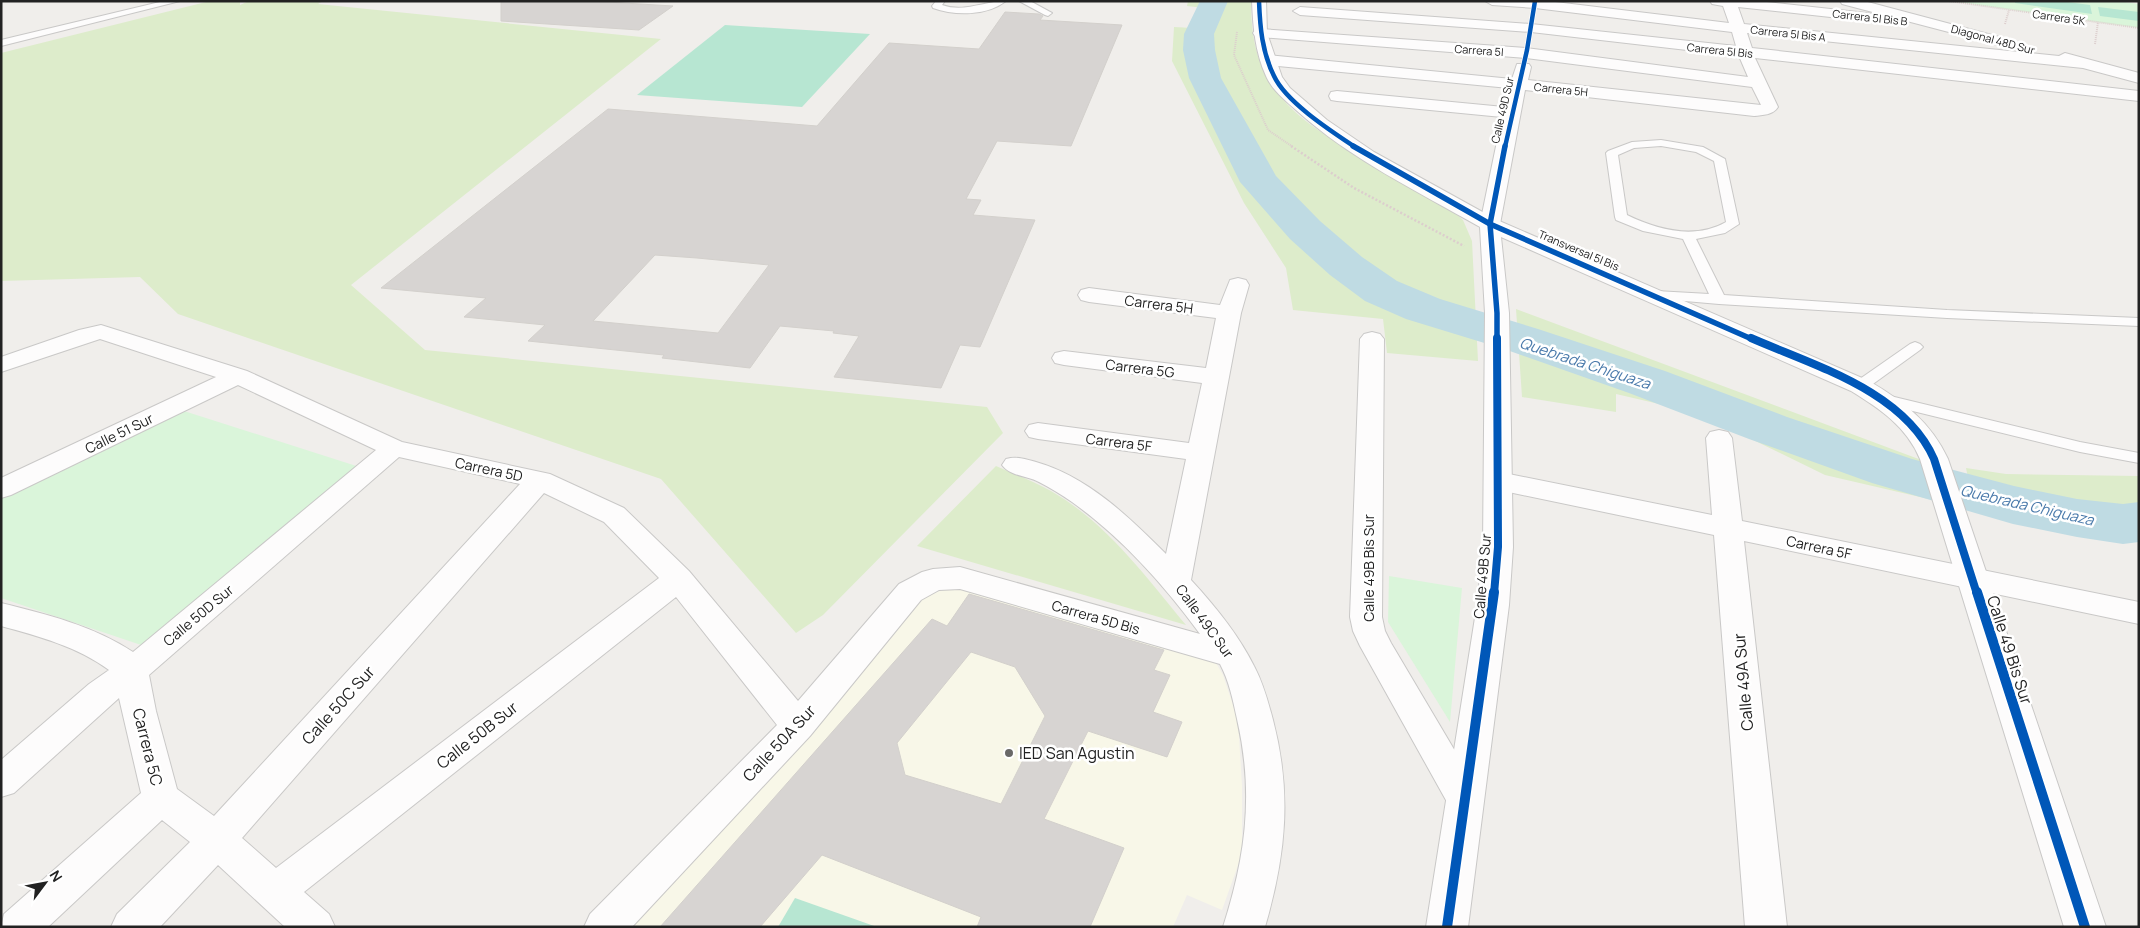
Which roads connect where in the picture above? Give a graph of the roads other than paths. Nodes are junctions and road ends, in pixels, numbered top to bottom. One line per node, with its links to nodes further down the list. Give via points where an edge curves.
1 (176, 1): 16 (lane)
2 (941, 1): 3 (lane, via 936,6 953,10 983,8)
3 (1002, 1)
4 (1023, 1): 11 (lane)
5 (1259, 1): 15 (street, Transversal 5I Bis)
6 (1492, 1): 9 (street, Carrera 5I Bis A)
7 (1847, 1): 12 (street, Diagonal 48D Sur)
8 (1723, 2): 12 (street, Carrera 5I Bis B); 14 (street)
9 (1535, 3): 13 (street, Calle 49D Sur); 14 (street, Carrera 5I Bis A)
10 (1300, 11): 13 (street, Carrera 5I Bis)
11 (1048, 13)
12 (1934, 23): 20 (street, Diagonal 48D Sur)
13 (1531, 28): 17 (street, Calle 49D Sur); 18 (street, Carrera 5I Bis)
14 (1737, 28): 18 (street); 20 (street, Carrera 5I Bis A)
15 (1260, 32): 17 (street, Carrera 5I); 19 (street, Transversal 5I Bis)
16 (1, 43)
17 (1526, 54): 23 (street, Carrera 5I); 24 (street, Calle 49D Sur)
18 (1748, 59): 22 (street, Carrera 5I Bis); 23 (street)
19 (1268, 60): 24 (street, Carrera 5H); 29 (street, Transversal 5I Bis, via 1284,91 1321,124 1355,148)
20 (2083, 63): 21 (street, Diagonal 48D Sur)
21 (2139, 78)
22 (1950, 81): 26 (street); 27 (street)
23 (1758, 83): 24 (street, Carrera 5H, via 1770,106 1765,110)
24 (1518, 84): 28 (street, Calle 49D Sur)
25 (1337, 96): 28 (street)
26 (2139, 96)
27 (2139, 108)
28 (1511, 113): 29 (street, Calle 49D Sur)
29 (1490, 224): 33 (street, Transversal 5I Bis); 51 (street, Calle 49B Sur, via 1497,313)
30 (1688, 236): 30 (lane, via 1723,232 1733,224 1719,159 1699,149 1661,143 1632,145 1612,153 1621,217 1654,230); 34 (lane)
31 (1238, 284): 35 (street, Calle 49C Sur)
32 (1089, 295): 35 (street, Carrera 5H)
33 (1656, 296): 34 (lane); 43 (street, Transversal 5I Bis)
34 (1719, 300): 36 (lane)
35 (1229, 313): 42 (street, Calle 49C Sur)
36 (2139, 322)
37 (1372, 339): 65 (street, Calle 49B Bis Sur, via 1366,617 1369,632)
38 (1915, 347): 43 (lane)
39 (1064, 358): 42 (street, Carrera 5G)
40 (1, 365): 41 (street, Carrera 5D, via 101,332)
41 (238, 376): 46 (street, Carrera 5D); 52 (street, Calle 51 Sur)
42 (1216, 377): 47 (street, Calle 49C Sur)
43 (1871, 392): 48 (lane, via 2080,448); 56 (street, Calle 49 Bis Sur, via 1899,410 1928,443)
44 (1038, 431): 47 (street, Carrera 5F)
45 (1719, 438): 53 (street, Calle 49A Sur)
46 (394, 448): 50 (street, Carrera 5D); 61 (street, Calle 50D Sur)
47 (1201, 452): 57 (street, Calle 49C Sur)
48 (2139, 458)
49 (1016, 465): 57 (street, via 1054,478 1089,500 1127,532)
50 (540, 480): 55 (street, Carrera 5D, via 614,515); 66 (street, Calle 50C Sur)
51 (1499, 481): 53 (street, Carrera 5F); 65 (street, Calle 49B Sur, via 1493,606)
52 (1, 489)
53 (1728, 528): 56 (street, Carrera 5F); 74 (street, Calle 49A Sur)
54 (960, 578): 60 (street, Carrera 5D Bis); 62 (street, Calle 50A Sur, via 933,580 910,592)
55 (678, 579): 62 (street, Carrera 5D); 67 (street, Calle 50B Sur)
56 (1973, 579): 58 (street, Carrera 5F); 75 (street, Calle 49 Bis Sur)
57 (1176, 582): 60 (street, Calle 49C Sur)
58 (2139, 613)
59 (1, 614): 61 (street, via 106,649 126,663)
60 (1232, 655): 72 (street, Calle 49C Sur, via 1260,735 1266,775 1265,841 1257,887)
61 (132, 672): 63 (street, Calle 50D Sur, via 101,692); 64 (street, Carrera 5C)
62 (798, 726): 71 (street, Calle 50A Sur)
63 (1, 782)
64 (160, 798): 66 (street, Carrera 5C); 68 (street)
65 (1465, 800): 73 (street, Calle 49B Sur)
66 (218, 840): 67 (street, Carrera 5C); 69 (street, Calle 50C Sur)
67 (276, 891): 70 (street, Carrera 5C)
68 (19, 927)
69 (132, 927)
70 (314, 927)
71 (605, 927)
72 (1244, 927)
73 (1447, 927)
74 (1766, 927)
75 (2084, 927)

